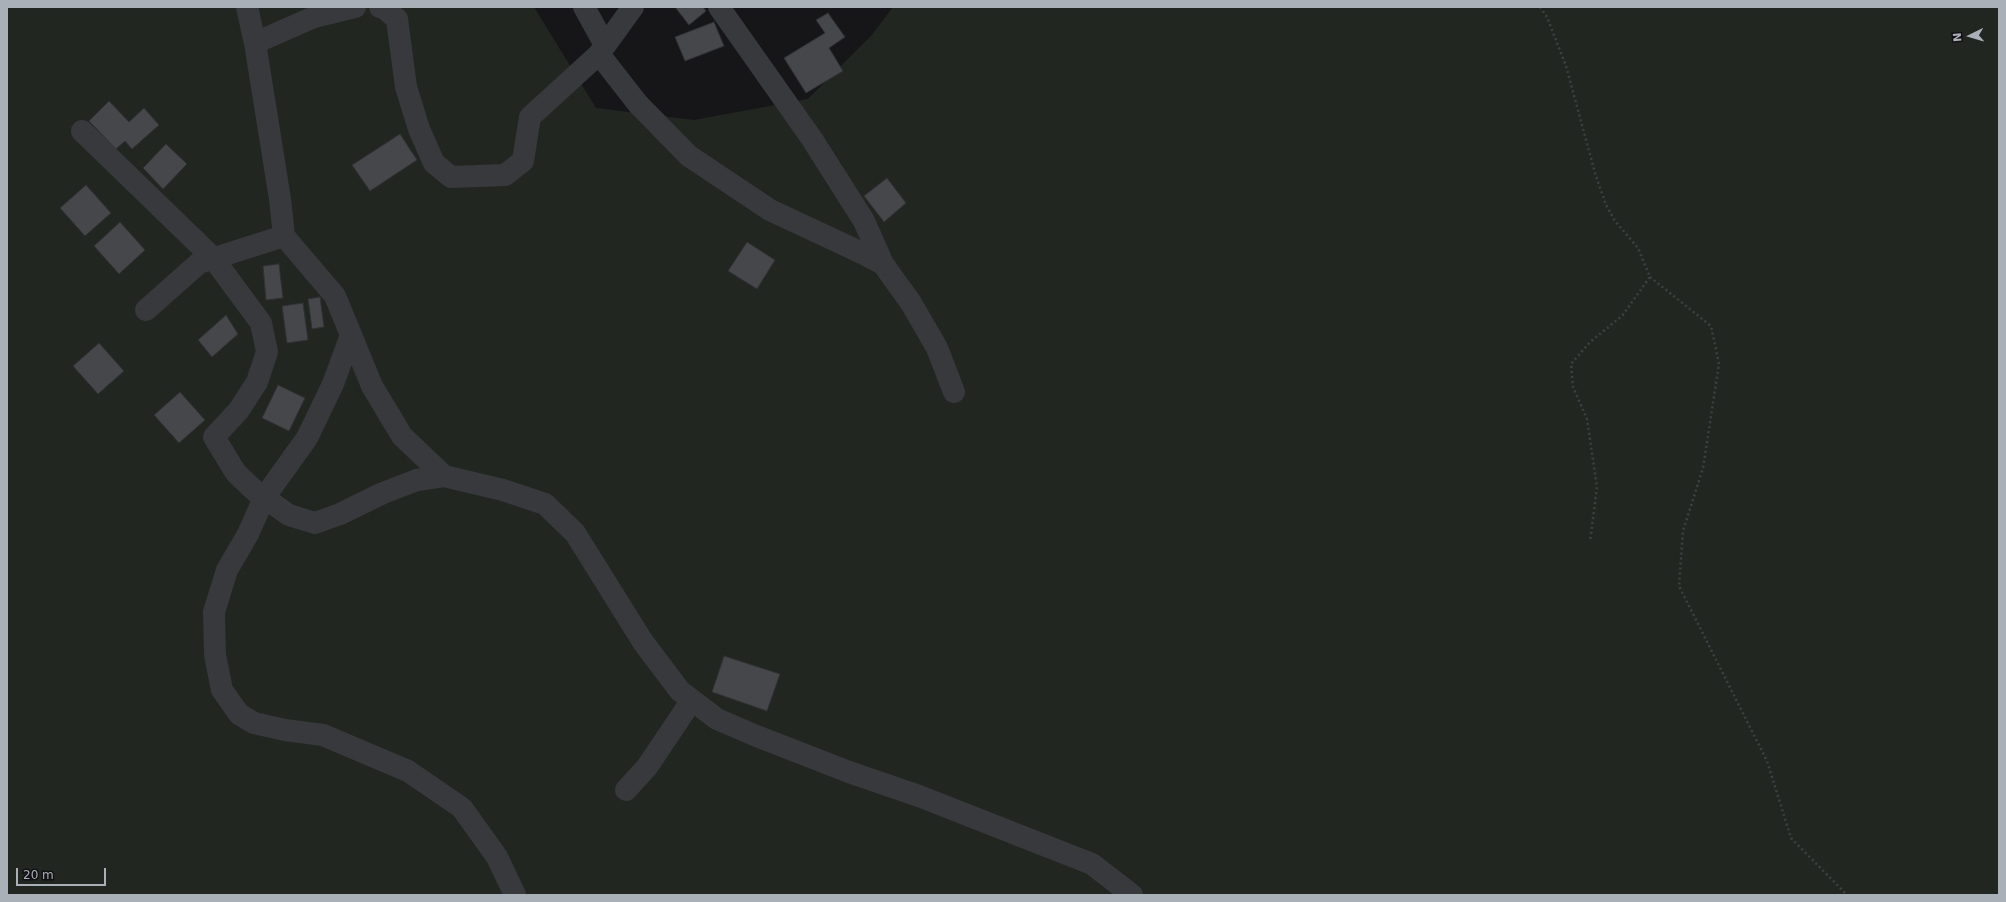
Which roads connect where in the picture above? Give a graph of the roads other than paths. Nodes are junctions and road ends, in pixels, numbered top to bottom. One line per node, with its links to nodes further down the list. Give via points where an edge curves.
1 (247, 7): 7 (street)
2 (355, 7): 7 (street, via 314,17)
3 (380, 7): 8 (street, via 396,19 406,87 419,129 434,163 451,177 505,175 523,161 530,118)
4 (584, 7): 8 (street)
5 (633, 7): 8 (street)
6 (719, 7): 12 (street, via 812,139 864,221)
7 (255, 43): 10 (street)
8 (602, 50): 12 (street, via 638,104 689,156 770,210)
9 (82, 131): 11 (street)
10 (284, 236): 11 (street); 14 (street, via 335,296)
11 (214, 258): 13 (street, via 199,263); 17 (street, via 261,323 267,352 257,382 239,410 214,437 236,473)
12 (883, 264): 15 (street, via 911,302 937,348)
13 (146, 310)
14 (351, 335): 16 (street, via 372,386 402,436); 17 (street, via 334,384 307,438)
15 (954, 392)
16 (444, 476): 17 (street, via 417,480 315,523 290,516); 18 (street, via 503,490 545,504 575,533 644,642 680,691)
17 (264, 498): 20 (street, via 248,534 227,570 214,612 215,655 222,690 239,714 254,723 323,735 408,771 462,808 497,857)
18 (692, 700): 19 (street, via 647,767); 21 (street, via 717,719 754,735 1092,864)
19 (626, 790)
20 (515, 895)
21 (1132, 895)

